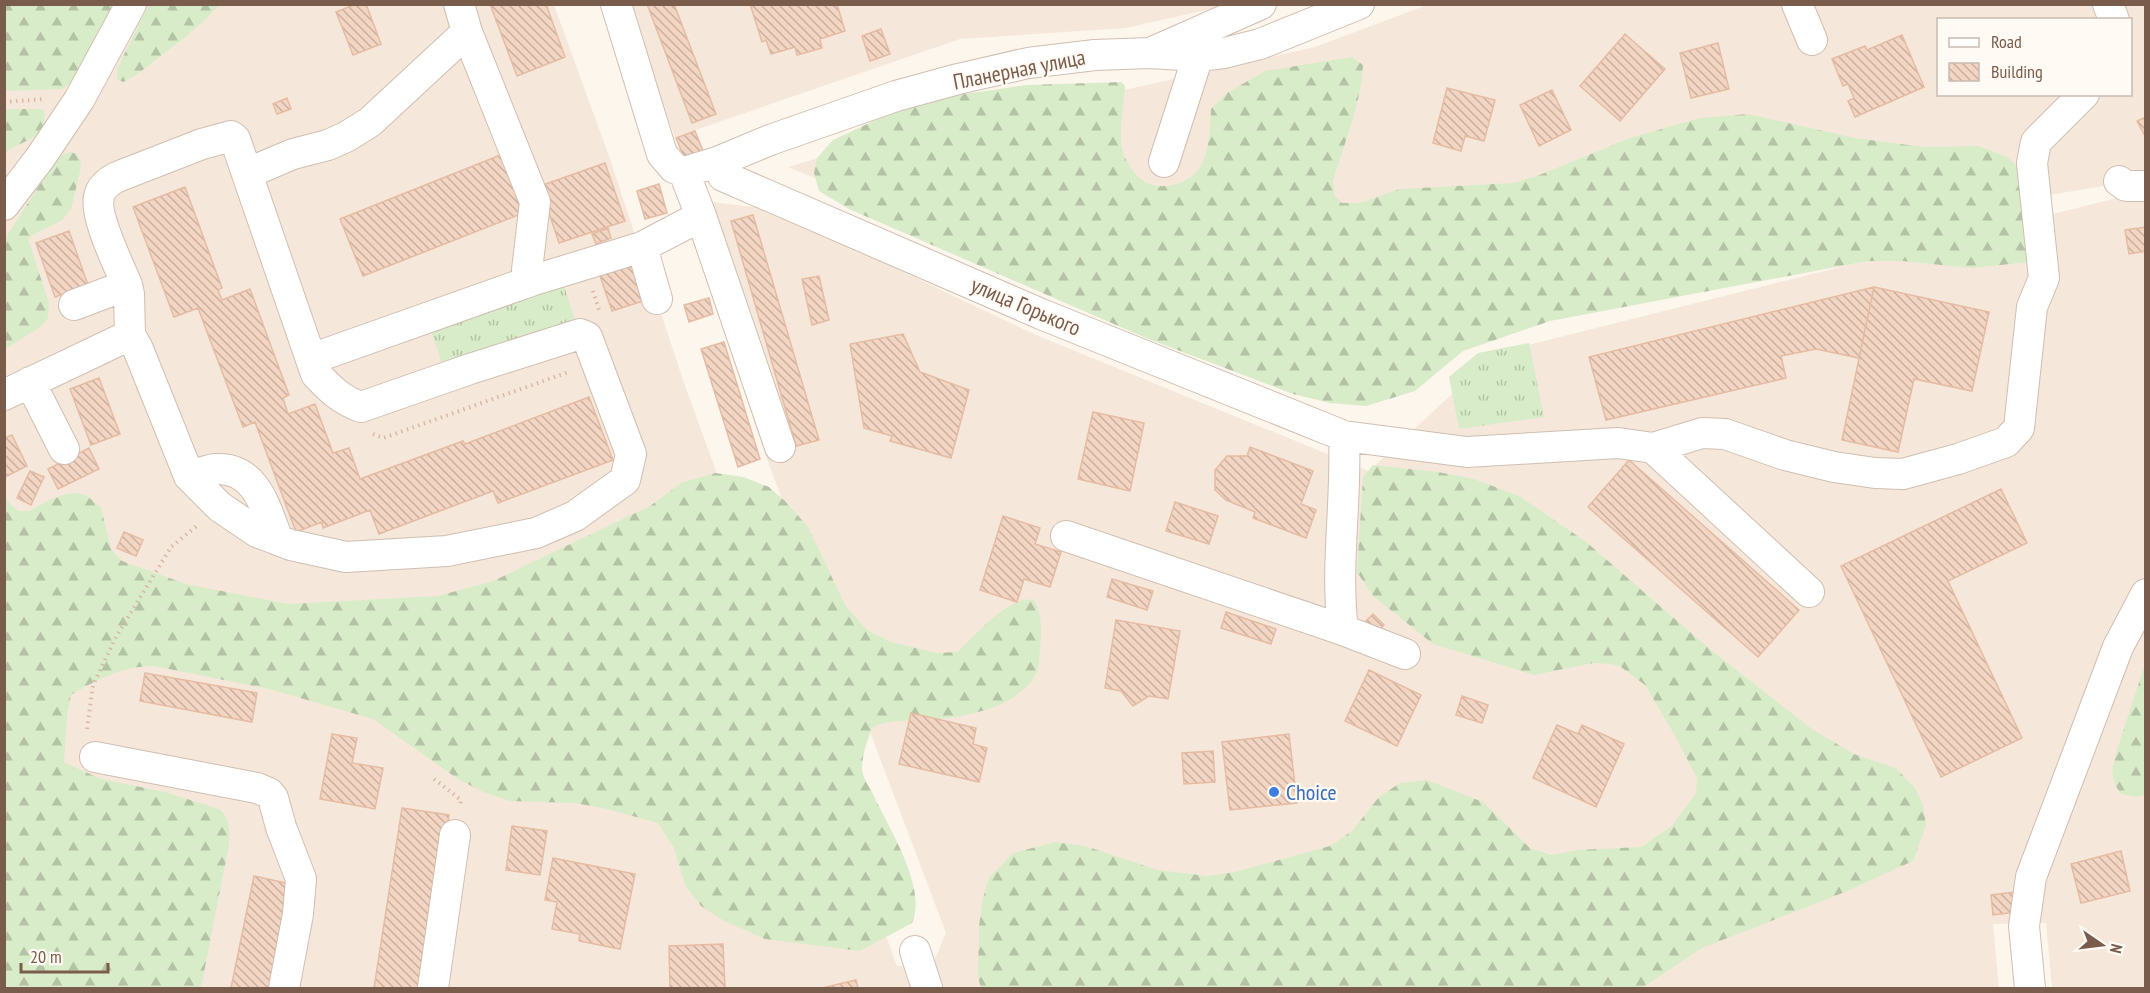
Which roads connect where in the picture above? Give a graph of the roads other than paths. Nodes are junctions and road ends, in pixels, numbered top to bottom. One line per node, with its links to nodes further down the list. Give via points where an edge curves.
1 (131, 4): 15 (street, via 79,100 40,158)
2 (616, 4): 13 (street, via 662,154 674,168)
3 (1261, 4): 8 (street)
4 (1797, 4): 7 (street)
5 (1350, 6): 9 (street, Планерная улица, via 1260,44)
6 (463, 18): 14 (street, via 370,122 328,145 293,154); 19 (street, via 535,202 527,270)
7 (1812, 40)
8 (1150, 53): 9 (street, Планерная улица); 11 (street, Планерная улица, via 1028,63 958,79 896,96)
9 (1198, 56): 12 (street)
10 (2082, 96): 28 (street, via 2036,142 2032,163 2044,278 2032,307 2019,428 2006,442 1903,474 1834,467 1725,435 1702,433)
11 (717, 162): 13 (street, Планерная улица); 26 (street, улица Горького, via 723,176 1041,314)
12 (1164, 162)
13 (684, 172): 17 (street)
14 (248, 173): 20 (street, via 235,139 225,136 109,181 98,198 99,213); 24 (street)
15 (16, 180): 16 (street)
16 (4, 205)
17 (701, 216): 18 (street); 27 (street)
18 (642, 247): 19 (street); 21 (street)
19 (531, 281): 24 (street)
20 (127, 285): 22 (street); 23 (street)
21 (657, 298)
22 (74, 305)
23 (130, 335): 25 (street); 30 (street)
24 (311, 359): 32 (street, via 316,374 330,389 346,402 361,407 580,334 587,337 631,454 625,480 575,516 536,533 447,551 346,557)
25 (17, 389): 29 (street)
26 (1344, 436): 28 (street, улица Горького, via 1467,452 1618,443); 35 (street, via 1340,606)
27 (780, 447)
28 (1653, 448): 33 (street)
29 (64, 449)
30 (189, 476): 32 (street, via 220,507 257,532); 32 (street, via 215,469 244,476 260,495)
31 (1066, 536): 35 (street)
32 (278, 540)
33 (1809, 592)
34 (2145, 594): 43 (street, via 2118,647 2031,877 2025,926)
35 (1343, 630): 36 (street)
36 (1404, 654)
37 (95, 757): 40 (street, via 269,793 301,879)
38 (455, 835): 41 (street)
39 (915, 951): 42 (street)
40 (284, 988)
41 (433, 988)
42 (927, 988)
43 (2030, 988)

